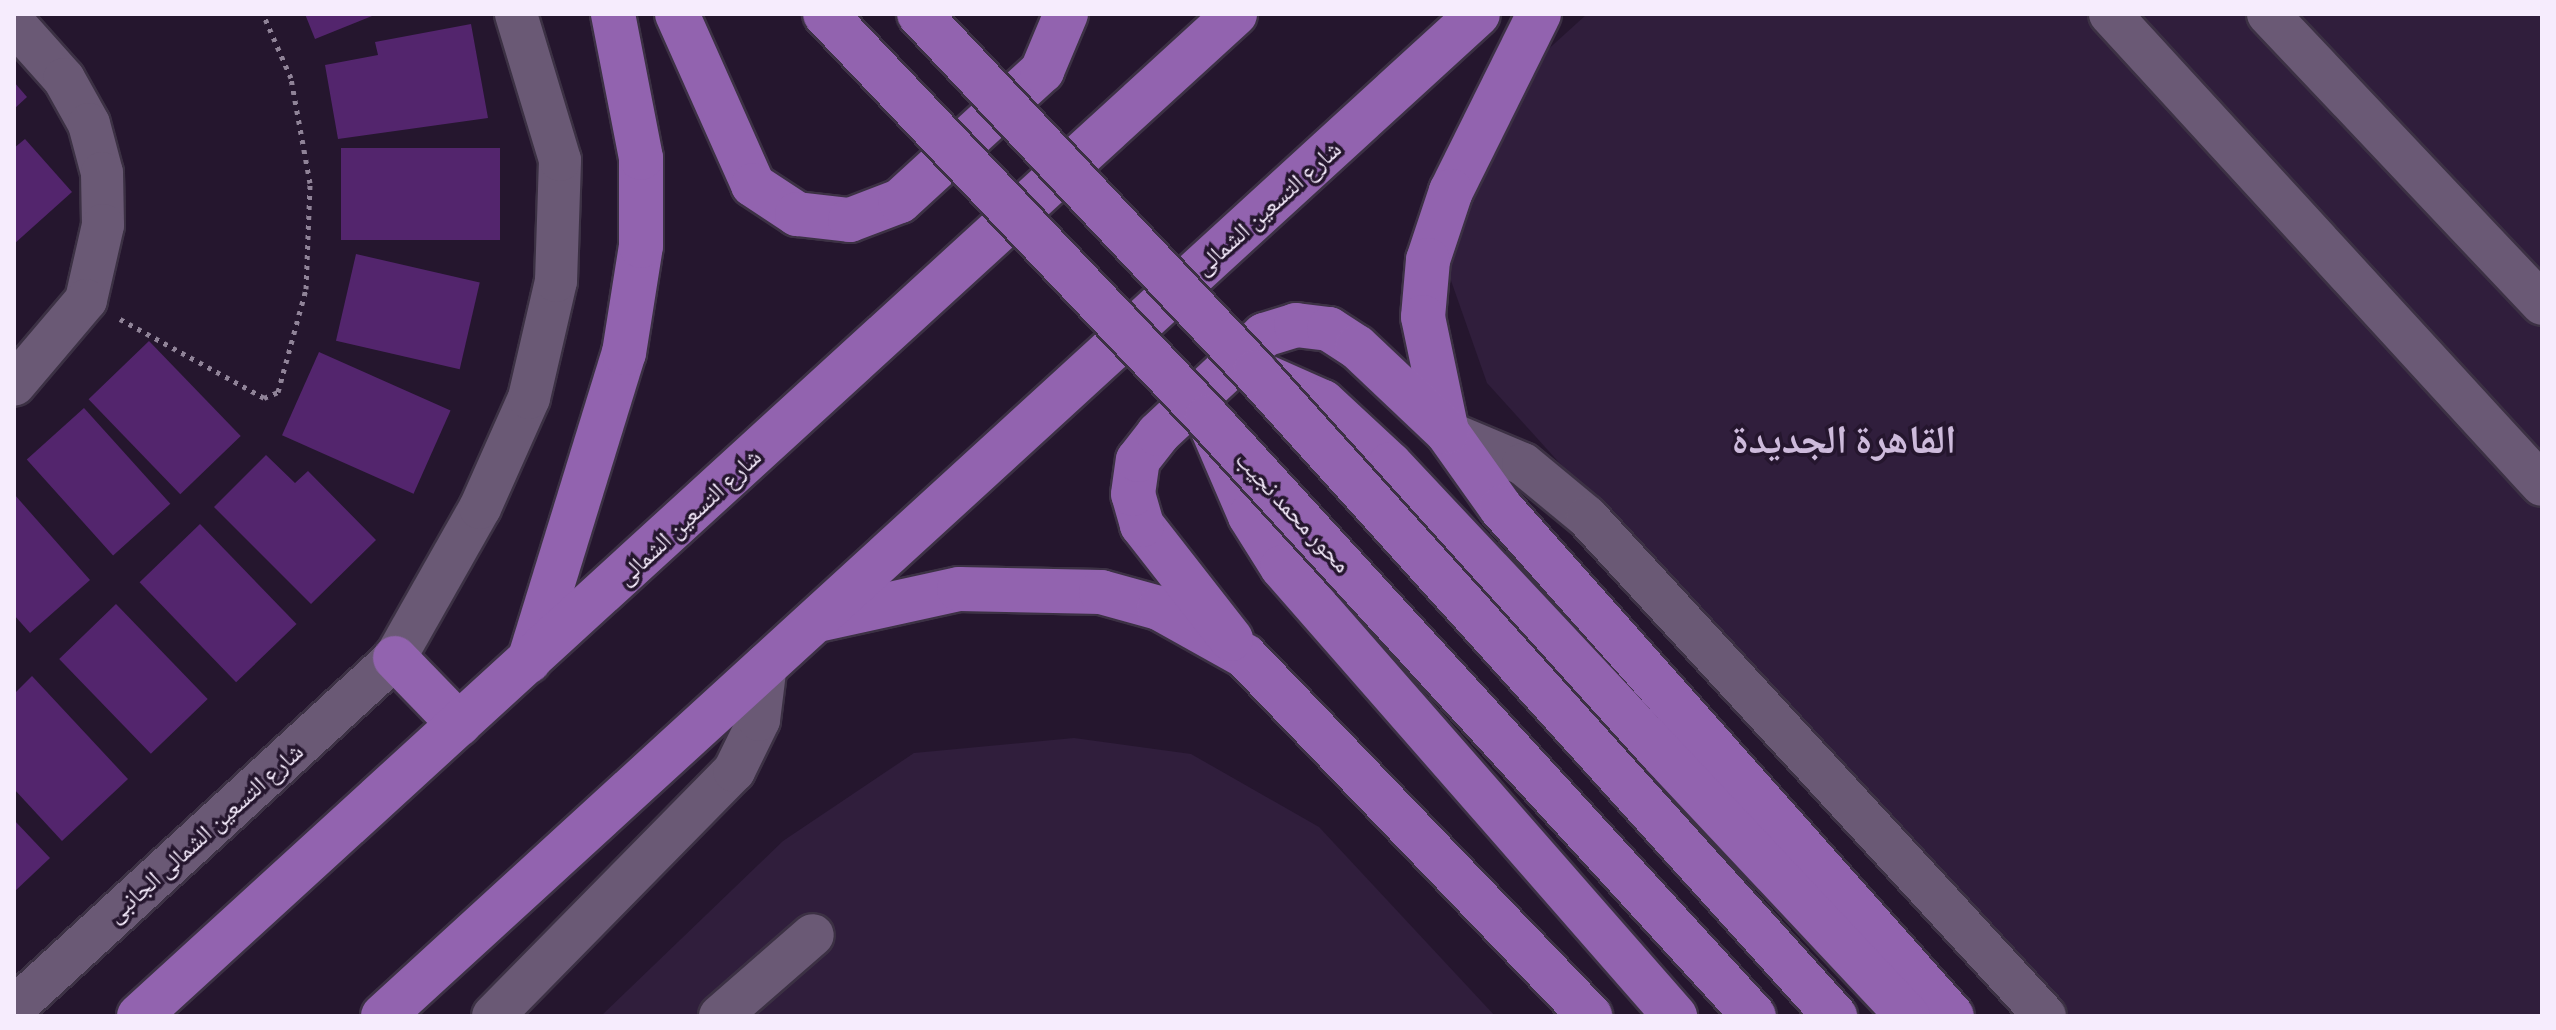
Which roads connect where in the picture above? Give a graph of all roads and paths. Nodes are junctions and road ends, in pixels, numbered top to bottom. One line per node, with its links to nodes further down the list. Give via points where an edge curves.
1 (263, 14): 14 (path, via 291,78 310,183 306,289 278,392 264,398)
2 (516, 14): 23 (street, شارع التسعين الشمالى الجانبى, via 560,160 556,281 529,398 480,508)
3 (613, 14): 24 (main road, via 641,158 641,246 624,353)
4 (677, 14): 7 (main road, via 753,185 797,214 850,220 900,201 1042,71)
5 (825, 14): 18 (main road, محور محمد نجيب, bridge)
6 (919, 14): 16 (main road, bridge)
7 (1066, 14)
8 (1235, 14): 24 (main road, شارع التسعين الشمالى)
9 (1478, 14): 21 (main road, شارع التسعين الشمالى)
10 (1539, 14): 19 (main road, via 1451,191 1428,260 1423,317)
11 (2110, 14): 20 (street)
12 (2268, 14): 15 (street)
13 (14, 23): 14 (street, via 64,79 89,124 102,173 103,225)
14 (86, 300): 17 (street)
15 (2542, 304)
16 (1255, 372): 36 (main road, bridge); 37 (main road, via 1323,402 1354,428)
17 (14, 385)
18 (1207, 417): 34 (main road, via 1250,516 1282,567); 35 (main road, محور محمد نجيب, bridge)
19 (1447, 432): 22 (main road, via 1357,347 1329,329 1296,325 1264,335 1158,434 1138,460 1133,494 1142,525); 38 (main road, via 1501,508); 39 (street, via 1523,464 1587,517)
20 (2542, 485)
21 (812, 622): 22 (main road, via 959,589 1101,592 1159,608); 25 (main road, شارع التسعين الشمالى)
22 (1245, 656): 33 (main road)
23 (395, 658): 26 (main road); 28 (street, شارع التسعين الشمالى الجانبى)
24 (528, 662): 26 (main road, شارع التسعين الشمالى)
25 (766, 664): 30 (main road, شارع التسعين الشمالى); 31 (street, via 759,720 734,771)
26 (459, 724): 29 (main road, شارع التسعين الشمالى)
27 (813, 935): 32 (street)
28 (14, 1008)
29 (139, 1016)
30 (383, 1016)
31 (493, 1016)
32 (720, 1016)
33 (1590, 1016)
34 (1675, 1016)
35 (1754, 1016)
36 (1835, 1016)
37 (1908, 1016)
38 (1952, 1016)
39 (2045, 1016)

